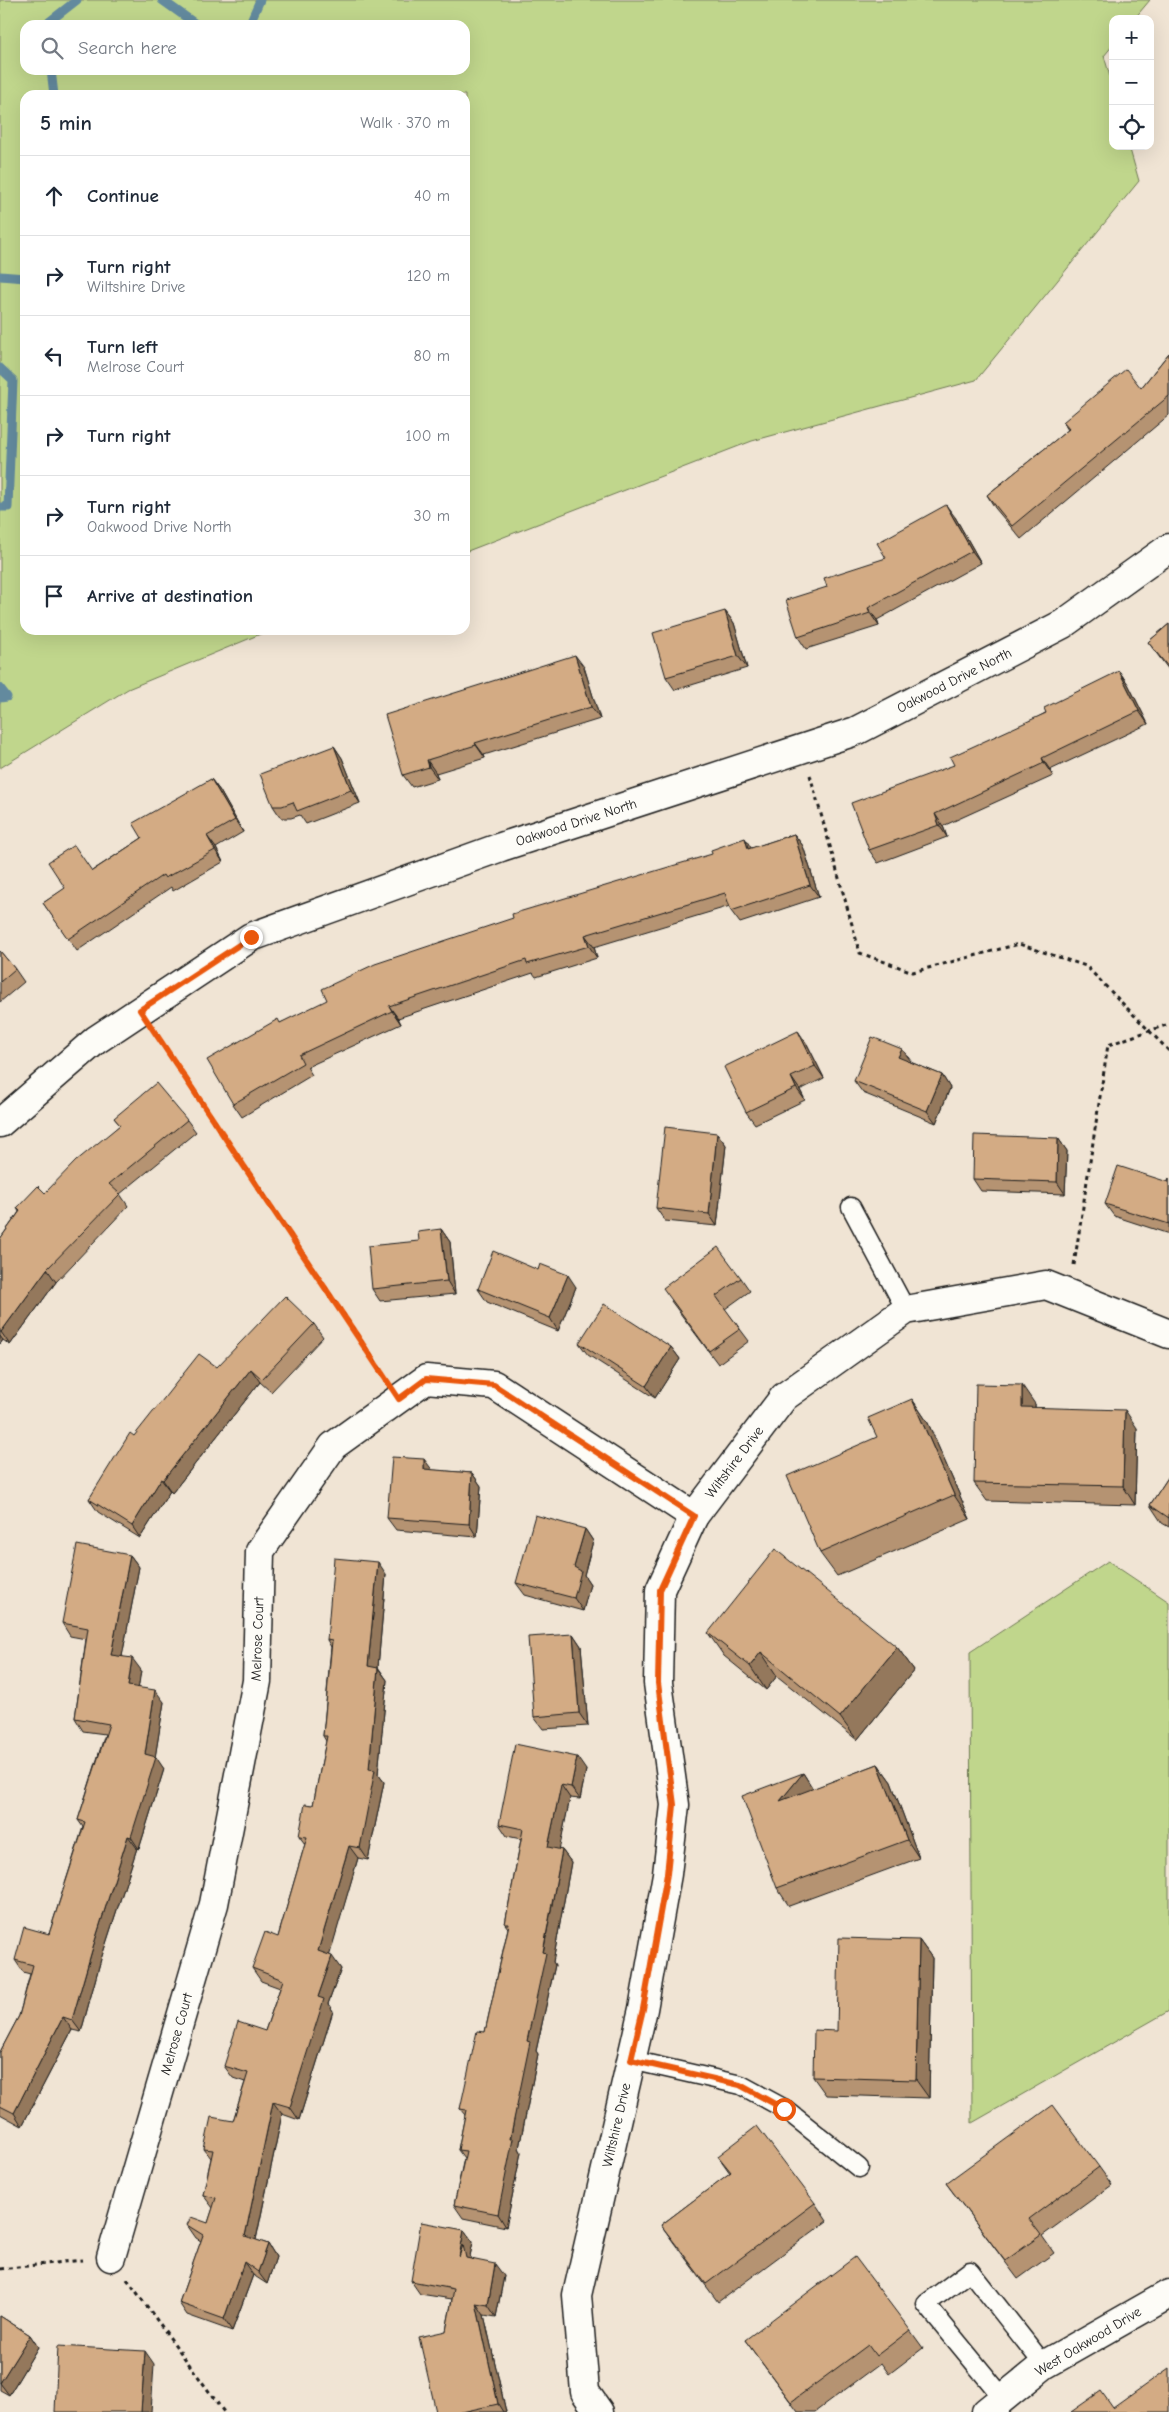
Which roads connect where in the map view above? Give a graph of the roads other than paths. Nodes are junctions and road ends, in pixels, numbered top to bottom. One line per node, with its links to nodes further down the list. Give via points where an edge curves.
1 (1169, 548): 2 (street, Oakwood Drive North, via 1063,624 856,731 500,847 251,937 96,1040)
2 (0, 1122)
3 (851, 1207): 4 (lane)
4 (906, 1310): 5 (street, Wiltshire Drive, via 1046,1285); 6 (street, Wiltshire Drive, via 784,1397)
5 (1169, 1334)
6 (694, 1516): 7 (street, Wiltshire Drive, via 660,1590 658,1683 674,1805 667,1874); 9 (street, Melrose Court, via 494,1385 426,1379 333,1446 260,1551 257,1682 214,1904)
7 (631, 2060): 8 (lane, via 740,2085 784,2109); 13 (street, Wiltshire Drive, via 577,2296 585,2392)
8 (859, 2168)
9 (110, 2257)
10 (1169, 2294): 11 (street, West Oakwood Drive)
11 (1044, 2365): 12 (street, West Oakwood Drive); 12 (lane, via 970,2272 926,2304)
12 (995, 2405)
13 (599, 2412)

